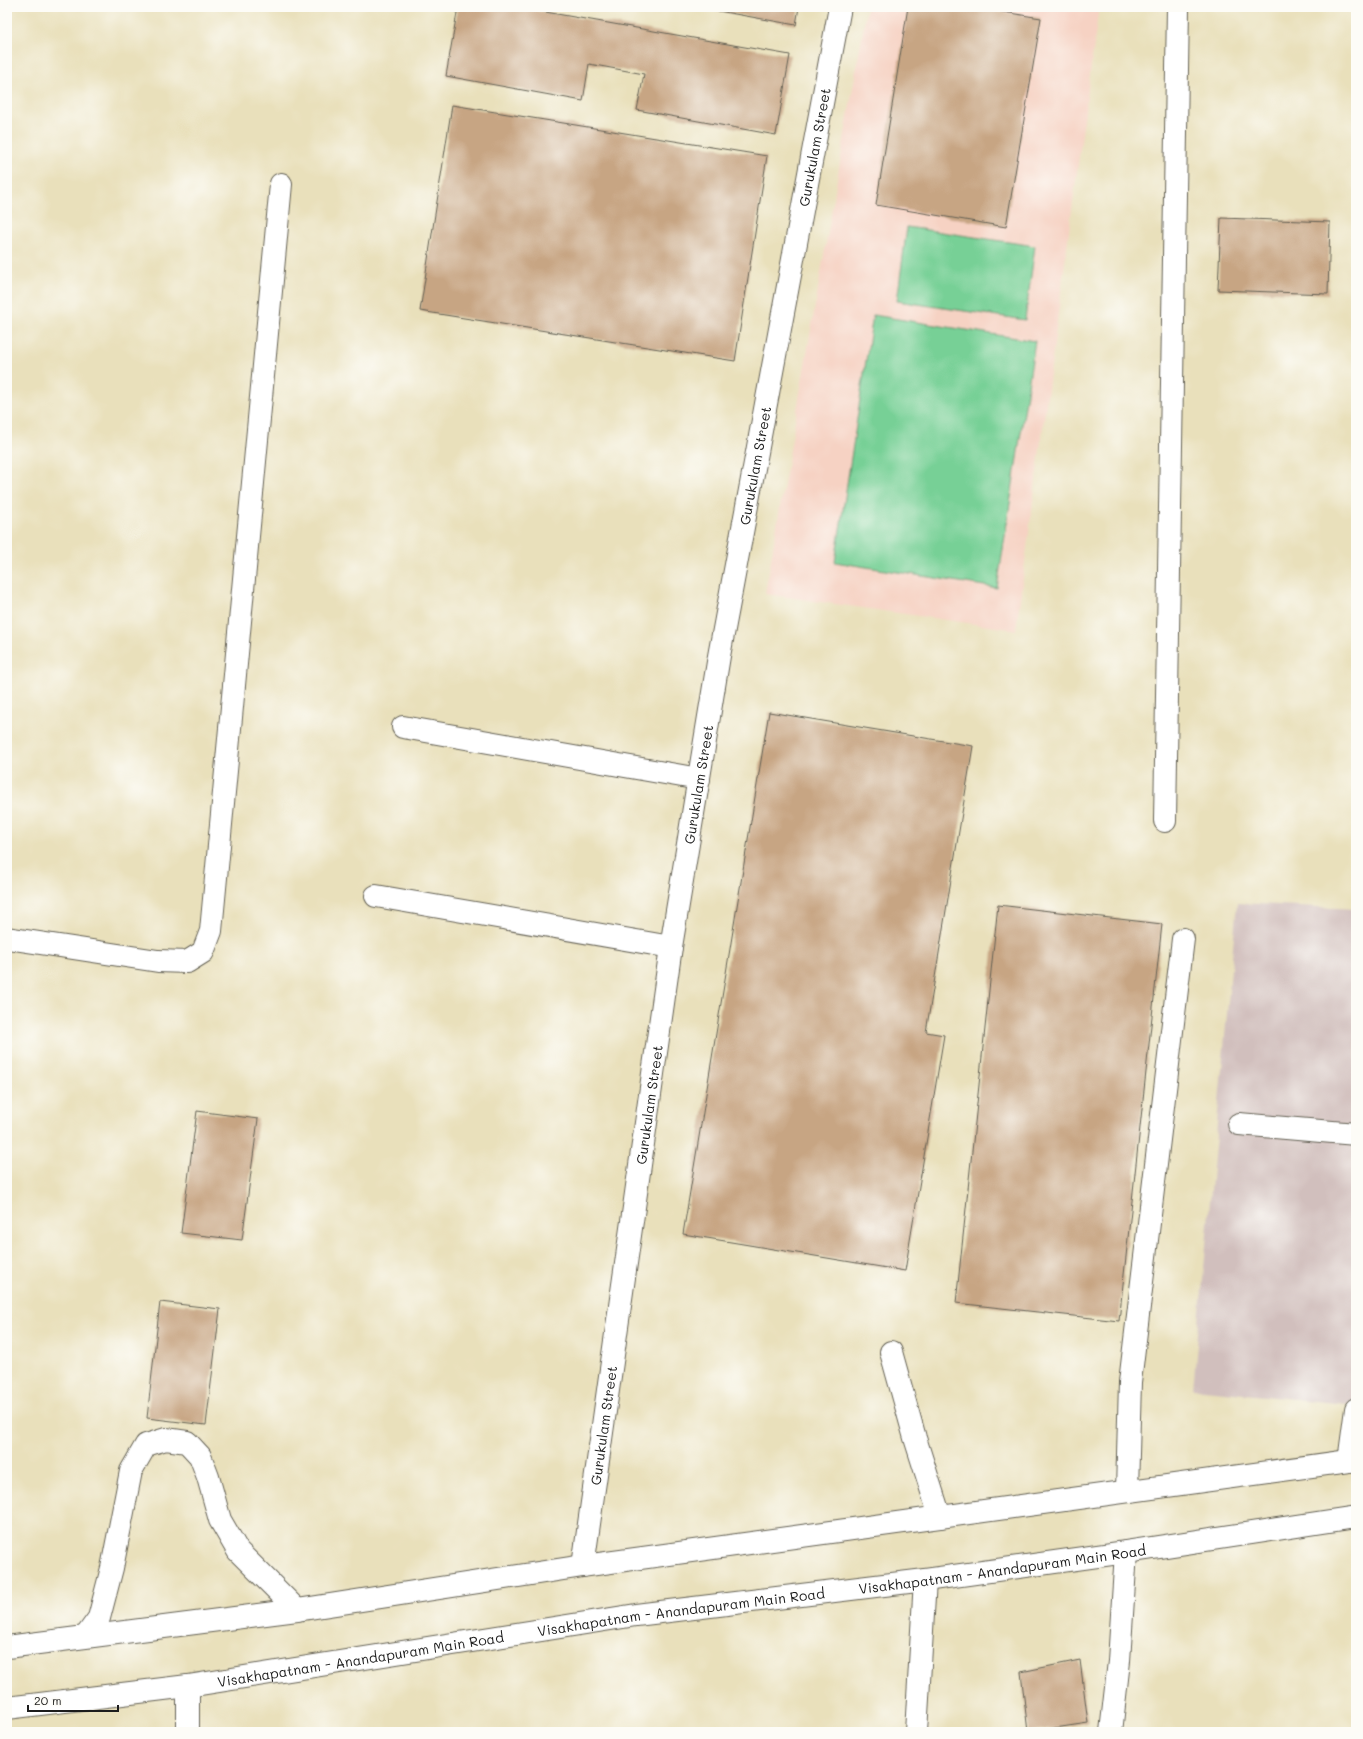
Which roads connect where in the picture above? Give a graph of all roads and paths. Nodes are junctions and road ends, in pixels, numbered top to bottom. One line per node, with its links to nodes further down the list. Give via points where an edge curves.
1 (840, 7): 5 (street, Gurukulam Street, via 719,656)
2 (1178, 7): 6 (street)
3 (281, 184): 8 (street, via 211,923 203,952 187,962 158,962)
4 (404, 727): 5 (street)
5 (699, 779): 10 (street, Gurukulam Street)
6 (1165, 821)
7 (376, 896): 10 (street)
8 (7, 938)
9 (1183, 939): 16 (street, via 1130,1382)
10 (671, 947): 20 (street, Gurukulam Street)
11 (1239, 1124): 12 (street)
12 (1356, 1134)
13 (891, 1352): 17 (street)
14 (1356, 1409): 15 (street)
15 (1352, 1460): 16 (street)
16 (1127, 1490): 17 (street)
17 (940, 1517): 20 (street)
18 (1356, 1517): 19 (street, Visakhapatnam - Anandapuram Main Road)
19 (1126, 1552): 21 (street, Visakhapatnam - Anandapuram Main Road); 29 (street, via 1119,1661)
20 (583, 1566): 22 (street)
21 (925, 1580): 25 (street, Visakhapatnam - Anandapuram Main Road, via 636,1615); 28 (street)
22 (297, 1610): 23 (street); 23 (street, via 238,1551 220,1520 200,1456 187,1442 166,1439 146,1445 131,1471 112,1568 99,1618)
23 (86, 1636): 24 (street)
24 (7, 1647)
25 (188, 1686): 26 (street, Visakhapatnam - Anandapuram Main Road); 27 (street)
26 (7, 1708)
27 (188, 1732)
28 (916, 1732)
29 (1111, 1732)

